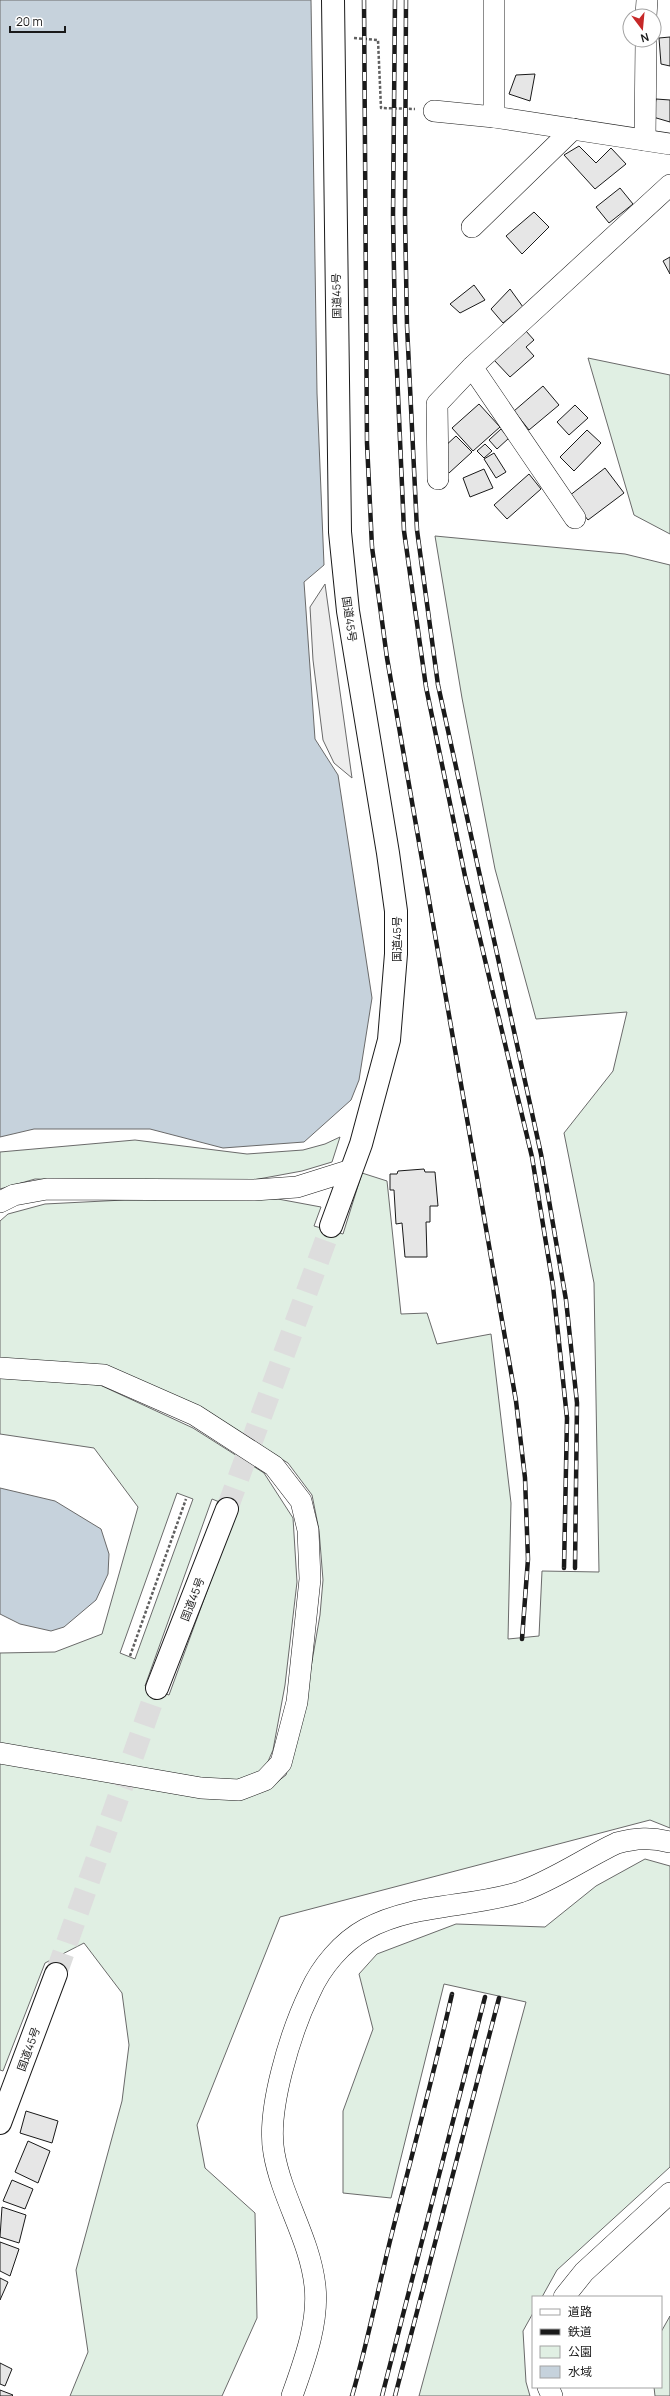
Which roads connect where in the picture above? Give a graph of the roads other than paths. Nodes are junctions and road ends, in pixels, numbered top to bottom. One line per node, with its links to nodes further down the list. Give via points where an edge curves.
1 (333, 0): 14 (highway, 国道45号, via 340,532 348,612 396,911 394,1000 389,1040 361,1144)
2 (494, 0): 5 (street)
3 (646, 48): 7 (street)
4 (434, 111): 5 (street)
5 (494, 117): 6 (street)
6 (573, 129): 7 (street); 10 (street)
7 (645, 140): 8 (street)
8 (670, 144)
9 (670, 185): 11 (street)
10 (472, 227)
11 (472, 366): 12 (street, via 437,404); 13 (street)
12 (438, 479)
13 (575, 518)
14 (351, 1170): 15 (street, via 297,1187 254,1190 47,1189 14,1196); 16 (highway, 国道45号)
15 (0, 1202)
16 (331, 1226)
17 (0, 1368): 20 (street, via 104,1375 195,1415 274,1466 301,1501 308,1530 310,1579 297,1702 282,1764 265,1780 239,1790 201,1788)
18 (227, 1509): 19 (highway, 国道45号)
19 (157, 1688)
20 (0, 1754)
21 (670, 1842): 26 (street, via 655,1838 634,1839 596,1853 520,1892 414,1910 389,1918 364,1930 344,1944 327,1964 310,1991 289,2048 277,2096 273,2126 279,2178 305,2242 315,2287 315,2311 311,2331)
22 (56, 1974): 23 (highway, 国道45号)
23 (0, 2123)
24 (670, 2193): 25 (street, via 584,2272)
25 (565, 2296)
26 (292, 2396)

